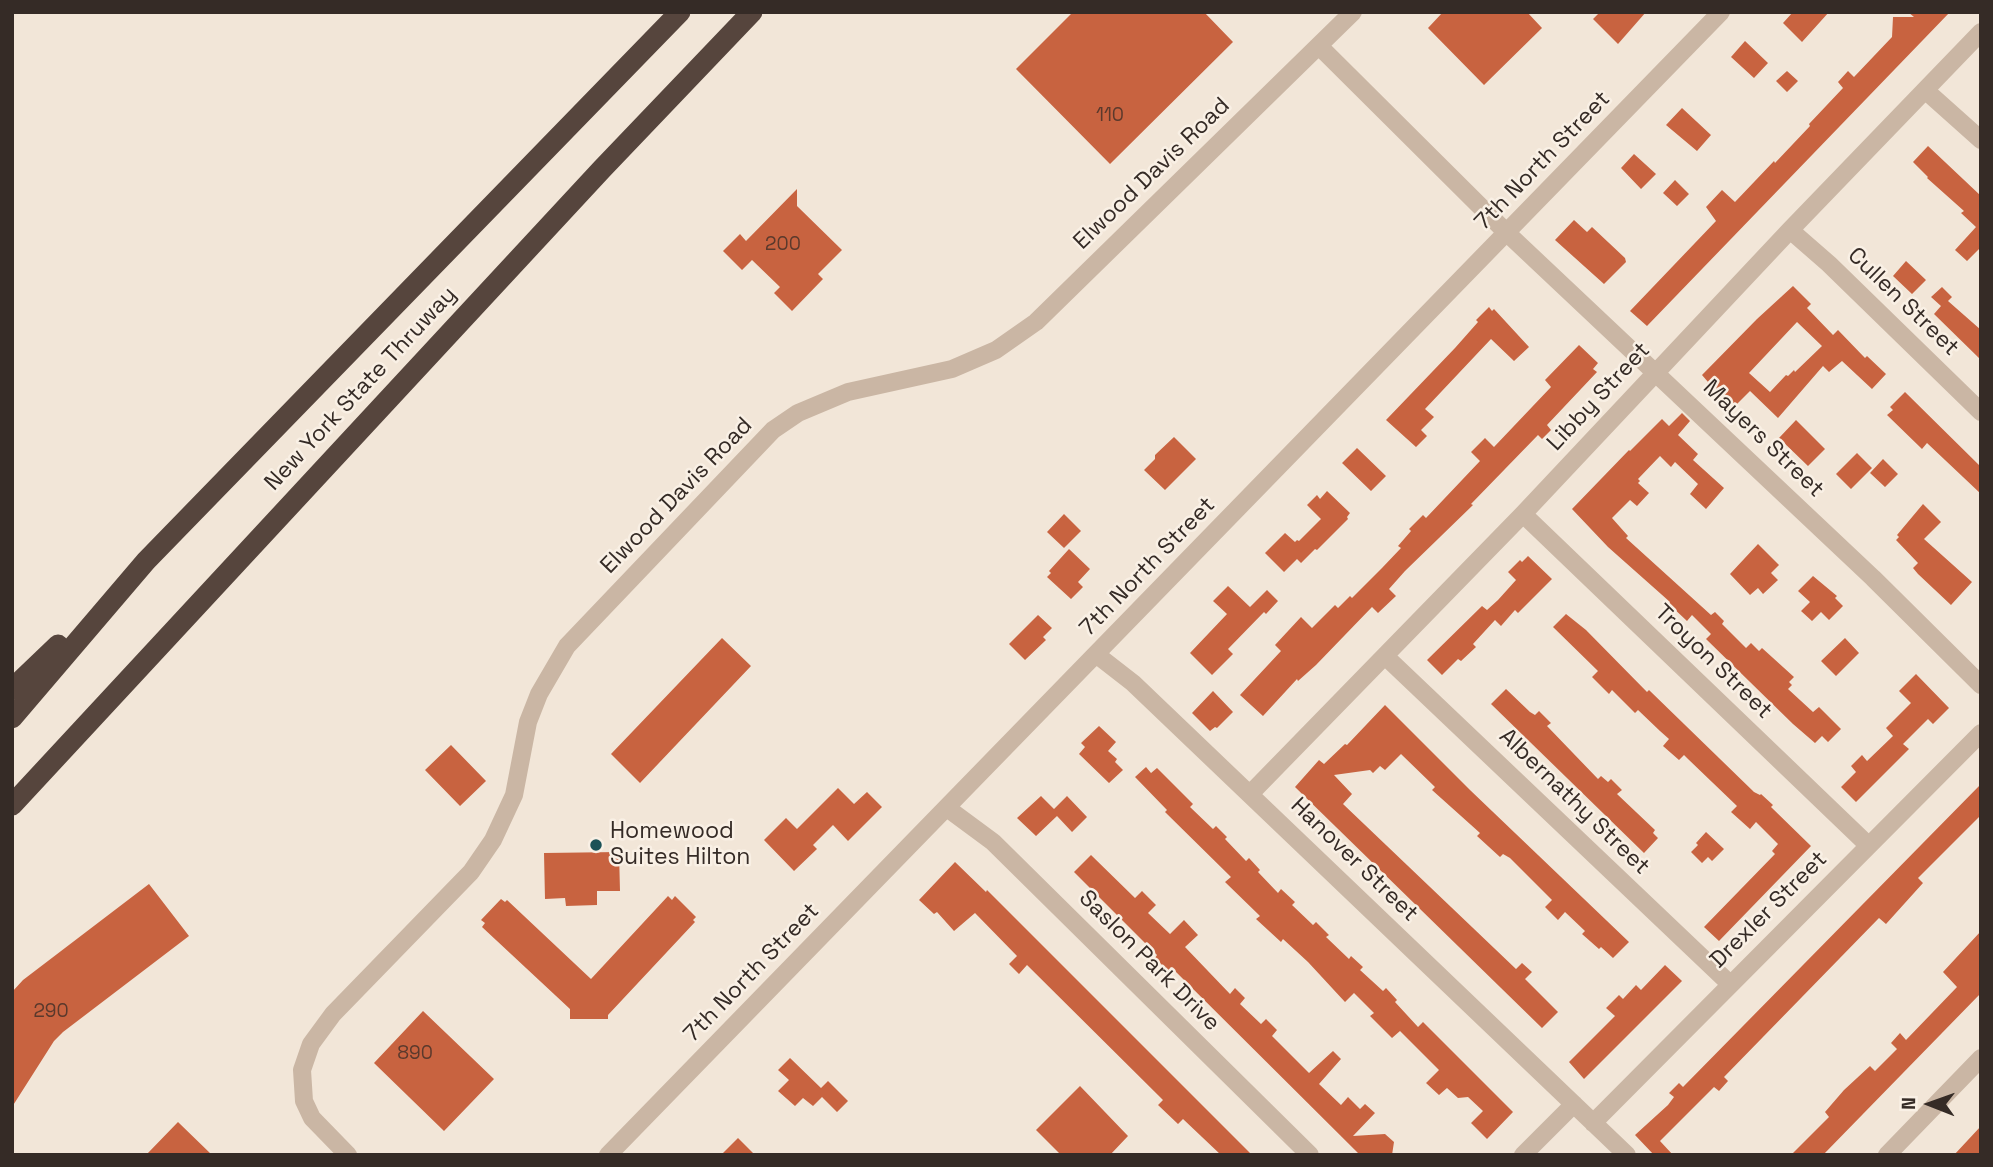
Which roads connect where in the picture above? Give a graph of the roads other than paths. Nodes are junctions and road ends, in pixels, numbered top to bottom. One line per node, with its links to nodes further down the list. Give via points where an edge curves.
1 (680, 12): 14 (highway, New York State Thruway)
2 (752, 12): 22 (highway, New York State Thruway)
3 (1353, 12): 6 (street, Elwood Davis Road)
4 (1721, 12): 10 (street, 7th North Street)
5 (1981, 32): 7 (street, Libby Street)
6 (1319, 46): 10 (street); 29 (street, Elwood Davis Road, via 1036,322 996,350 952,369 848,392 773,430 567,646 528,722 514,795 494,839 471,872 333,1014 311,1044 302,1070 304,1101 312,1118)
7 (1925, 90): 8 (street); 9 (street, Libby Street)
8 (1981, 140)
9 (1790, 230): 11 (street, Libby Street); 12 (street, Cullen Street)
10 (1507, 233): 11 (street, Mayers Street); 15 (street, 7th North Street)
11 (1656, 372): 13 (street, Libby Street); 17 (street, Mayers Street)
12 (1981, 412)
13 (1523, 514): 16 (street, Libby Street); 24 (street, Troyon Street)
14 (146, 561): 18 (highway); 19 (highway, New York State Thruway)
15 (1097, 654): 21 (street, Hanover Street); 23 (street, 7th North Street)
16 (1385, 656): 21 (street, Libby Street); 25 (street, Albernathy Street)
17 (1981, 685)
18 (12, 689)
19 (12, 718)
20 (1981, 733): 24 (street, Drexler Street)
21 (1250, 794): 27 (street, Hanover Street)
22 (12, 807)
23 (947, 808): 30 (street, 7th North Street); 31 (street, Saslon Park Drive, via 993,842)
24 (1868, 845): 25 (street, Drexler Street)
25 (1730, 984): 28 (street, Drexler Street)
26 (1981, 1058): 34 (street)
27 (1574, 1104): 28 (street, Hanover Street); 32 (street)
28 (1593, 1123): 33 (street)
29 (348, 1155)
30 (608, 1155)
31 (1310, 1155)
32 (1523, 1155)
33 (1627, 1155)
34 (1887, 1155)

